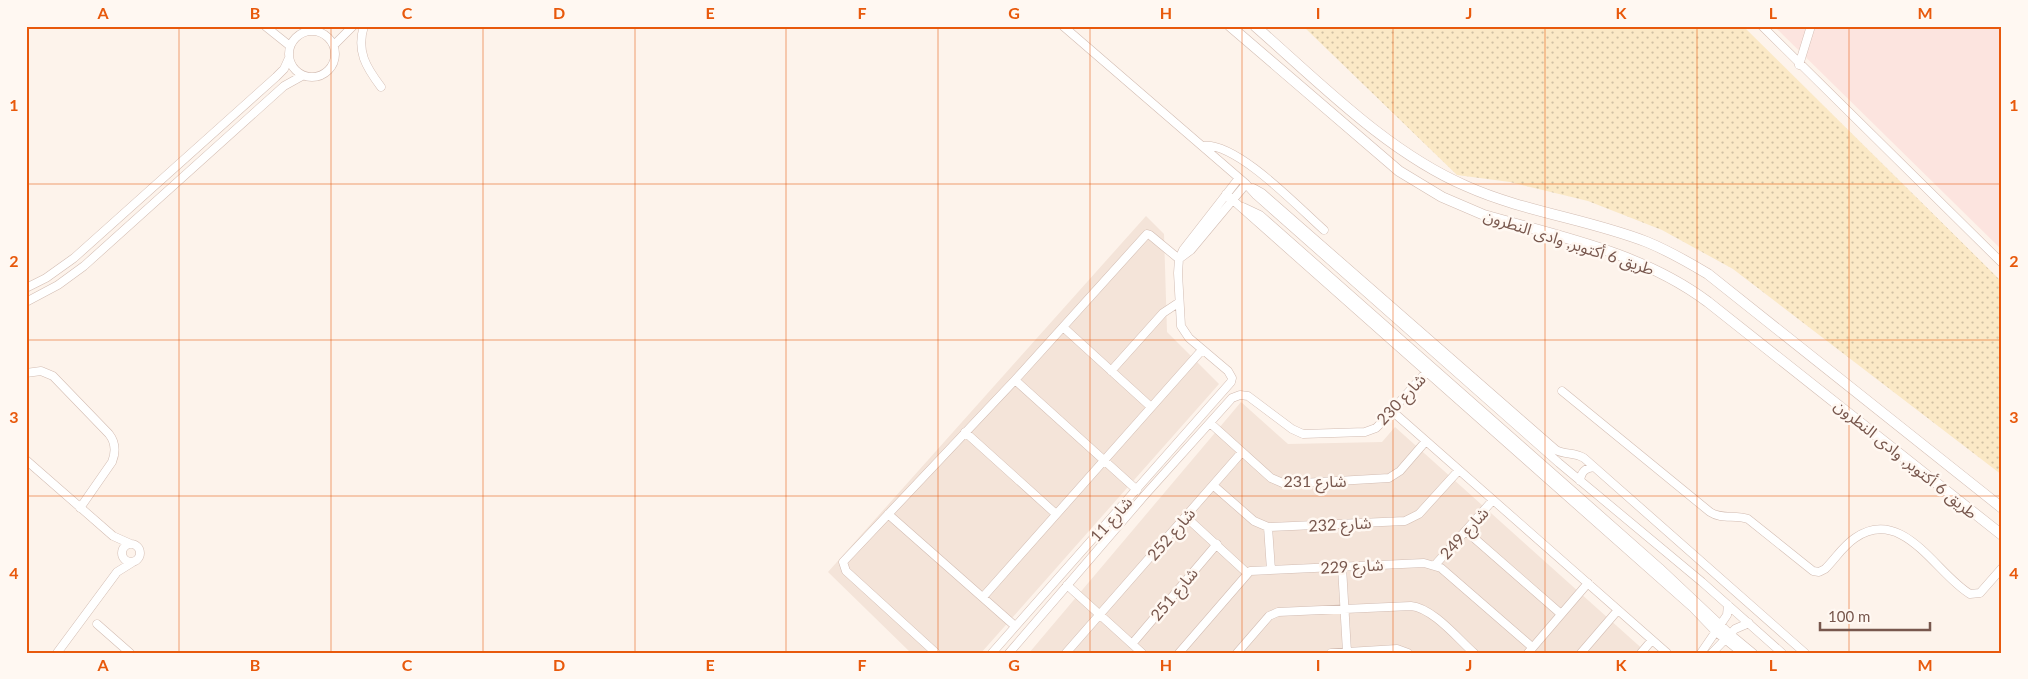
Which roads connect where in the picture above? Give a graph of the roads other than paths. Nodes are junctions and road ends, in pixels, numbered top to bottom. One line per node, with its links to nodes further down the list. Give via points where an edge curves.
1 (265, 26): 12 (street)
2 (329, 26): 10 (street)
3 (353, 26): 11 (street)
4 (364, 26): 16 (street, via 360,41 362,55 367,68)
5 (1063, 26): 17 (street)
6 (1230, 26): 63 (street, طريق 6 أكتوبر, وادى النطرون, via 1379,156 1422,187 1484,215 1630,259 1684,284)
7 (1255, 26): 57 (street, طريق 6 أكتوبر, وادى النطرون, via 1393,144 1440,174 1491,197 1648,243 1708,274)
8 (1762, 26): 14 (street)
9 (1811, 26): 14 (street)
10 (322, 33): 11 (street); 12 (street, via 303,33)
11 (334, 45): 15 (street, via 335,60 327,72 315,78)
12 (290, 46): 13 (street)
13 (289, 58): 15 (street, via 293,69); 27 (street, via 276,77 74,258)
14 (1799, 65): 26 (street)
15 (302, 76): 29 (street, via 284,86 84,266)
16 (381, 86)
17 (1203, 146): 18 (street); 23 (street, via 1220,147 1243,159)
18 (1239, 178): 19 (street); 20 (street)
19 (1249, 186): 21 (street); 24 (street, via 1262,193)
20 (1226, 194): 21 (street); 22 (street)
21 (1233, 199): 22 (street); 34 (street)
22 (1213, 217): 25 (street, via 1191,250)
23 (1324, 230)
24 (1321, 249): 46 (street, via 1556,450); 49 (street)
25 (1179, 259): 31 (street); 32 (street, via 1147,234)
26 (2002, 263)
27 (46, 278): 28 (street); 29 (street)
28 (26, 288)
29 (52, 289): 30 (street)
30 (26, 302)
31 (1178, 303): 33 (street, via 1184,333); 35 (street, via 1163,313)
32 (1063, 327): 35 (street); 37 (street)
33 (1202, 350): 40 (street); 54 (street, شارع 11, via 1231,374 1232,382)
34 (1429, 369): 41 (street, شارع 230); 86 (street)
35 (1111, 371): 40 (street)
36 (26, 373): 56 (street, via 41,371 54,376 114,441 112,462)
37 (1015, 380): 43 (street); 48 (street)
38 (1562, 391): 71 (street, via 1710,512 1723,517 1748,519 1813,571 1825,569 1856,537 1882,530 1896,532 1912,541 1970,594 1980,593)
39 (1232, 398): 41 (street, شارع 230, via 1248,396 1303,434 1370,430); 42 (street, شارع 11)
40 (1151, 407): 48 (street)
41 (1392, 411): 44 (street)
42 (1210, 423): 45 (street, شارع 231); 76 (street, شارع 11)
43 (965, 432): 58 (street); 59 (street)
44 (1426, 441): 45 (street, شارع 231, via 1397,474 1384,479 1285,484 1271,478); 51 (street)
45 (1242, 452): 53 (street, شارع 252)
46 (1565, 453): 49 (street); 50 (street, via 1581,456)
47 (26, 460): 56 (street)
48 (1104, 460): 54 (street); 59 (street)
49 (1559, 463): 52 (street)
50 (1594, 467): 52 (street, via 1585,469); 112 (street)
51 (1459, 470): 55 (street); 61 (street, شارع 232, via 1410,520)
52 (1580, 481): 78 (street)
53 (1214, 486): 60 (street, شارع 252); 61 (street, via 1254,521)
54 (1137, 490): 85 (street, شارع 11)
55 (1493, 500): 62 (street, شارع 249); 75 (street)
56 (80, 508): 64 (street)
57 (2002, 508)
58 (888, 514): 77 (street); 96 (street, via 846,558 844,568)
59 (1056, 514): 77 (street)
60 (1186, 517): 66 (street); 82 (street, شارع 252)
61 (1268, 527): 72 (street)
62 (1466, 531): 69 (street, شارع 249); 81 (street)
63 (2002, 535)
64 (113, 536): 65 (street); 67 (street)
65 (131, 544): 67 (street, via 125,546); 68 (street, via 140,552)
66 (1217, 544): 74 (street); 89 (street, شارع 251)
67 (122, 553): 68 (street, via 124,560); 73 (street)
68 (133, 562): 73 (street)
69 (1435, 565): 70 (street, شارع 229); 90 (street)
70 (1342, 567): 72 (street, شارع 229); 79 (street)
71 (2002, 568)
72 (1271, 570): 74 (street, شارع 229)
73 (117, 572): 94 (street)
74 (1247, 573): 100 (street)
75 (1588, 583): 80 (street); 81 (street)
76 (1067, 585): 82 (street); 98 (street, شارع 11)
77 (983, 597): 85 (street)
78 (1728, 605): 83 (street); 86 (street, via 1727,615)
79 (1345, 609): 92 (street); 93 (street, via 1422,608); 101 (street, via 1273,614)
80 (1618, 610): 88 (street); 104 (street)
81 (1561, 614): 90 (street)
82 (1100, 615): 89 (street); 91 (street, شارع 252)
83 (1748, 623): 87 (street); 111 (street)
84 (97, 624): 95 (street)
85 (1016, 626): 97 (street, شارع 11)
86 (1718, 628): 87 (street); 107 (street)
87 (1727, 637): 108 (street); 109 (street); 110 (street)
88 (1652, 640): 105 (street); 106 (street)
89 (1132, 644): 99 (street)
90 (1530, 650)
91 (1070, 652)
92 (1348, 652): 102 (street); 103 (street, via 1397,649)
93 (1472, 652)
94 (57, 653)
95 (130, 653)
96 (936, 653)
97 (992, 653)
98 (1008, 653)
99 (1142, 653)
100 (1179, 653)
101 (1237, 653)
102 (1331, 653)
103 (1408, 653)
104 (1581, 653)
105 (1641, 653)
106 (1667, 653)
107 (1701, 653)
108 (1712, 653)
109 (1742, 653)
110 (1753, 653)
111 (1782, 653)
112 (1805, 653)

